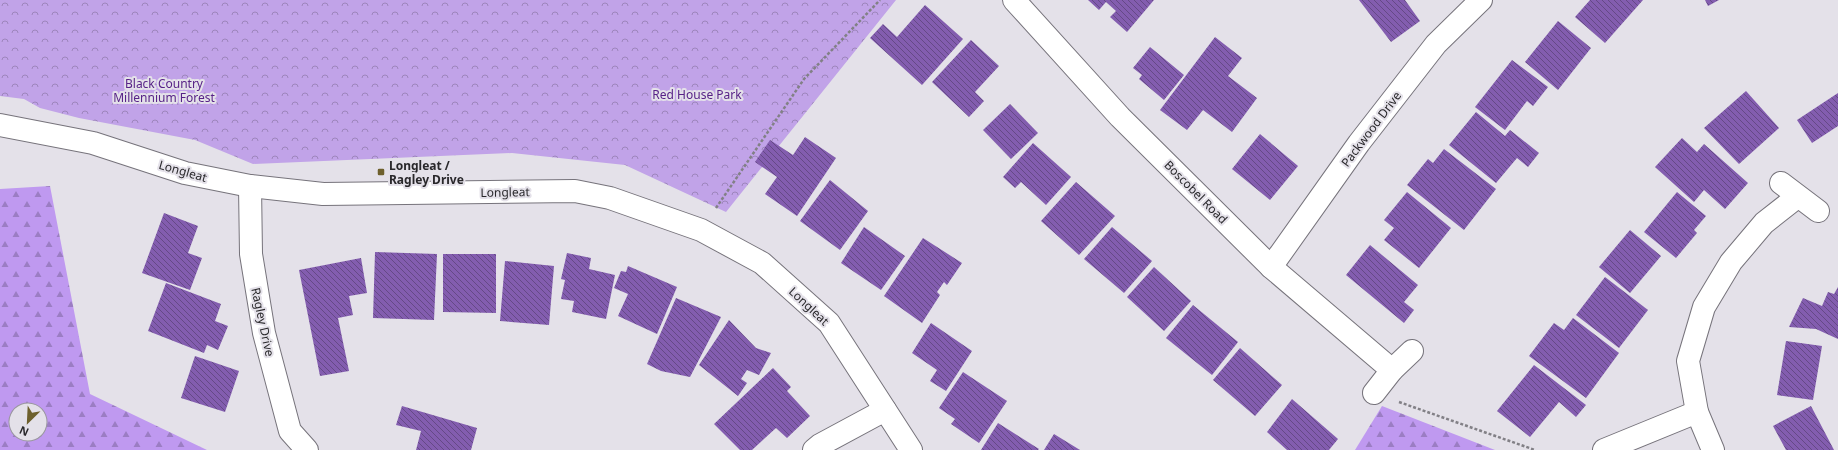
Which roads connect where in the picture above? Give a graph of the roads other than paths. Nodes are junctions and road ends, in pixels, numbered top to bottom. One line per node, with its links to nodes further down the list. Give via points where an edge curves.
1 (1014, 0): 6 (street, Boscobel Road, via 1120,117)
2 (1482, 0): 6 (street, Packwood Drive, via 1436,44 1359,143)
3 (0, 125): 4 (street, Longleat, via 93,143 185,173)
4 (250, 186): 10 (street, Longleat, via 323,194 575,191 610,198 701,230 762,263 829,323); 12 (street, Ragley Drive, via 251,254 264,333 290,431)
5 (1818, 211): 11 (street, via 1789,190 1736,256 1704,307 1688,361)
6 (1271, 266): 8 (street, Boscobel Road)
7 (1412, 351): 8 (street)
8 (1392, 370): 9 (street)
9 (1374, 393)
10 (885, 410): 13 (street, via 820,444); 14 (street, Longleat)
11 (1697, 412): 15 (street); 16 (street)
12 (307, 450)
13 (814, 450)
14 (911, 450)
15 (1604, 450)
16 (1713, 450)

